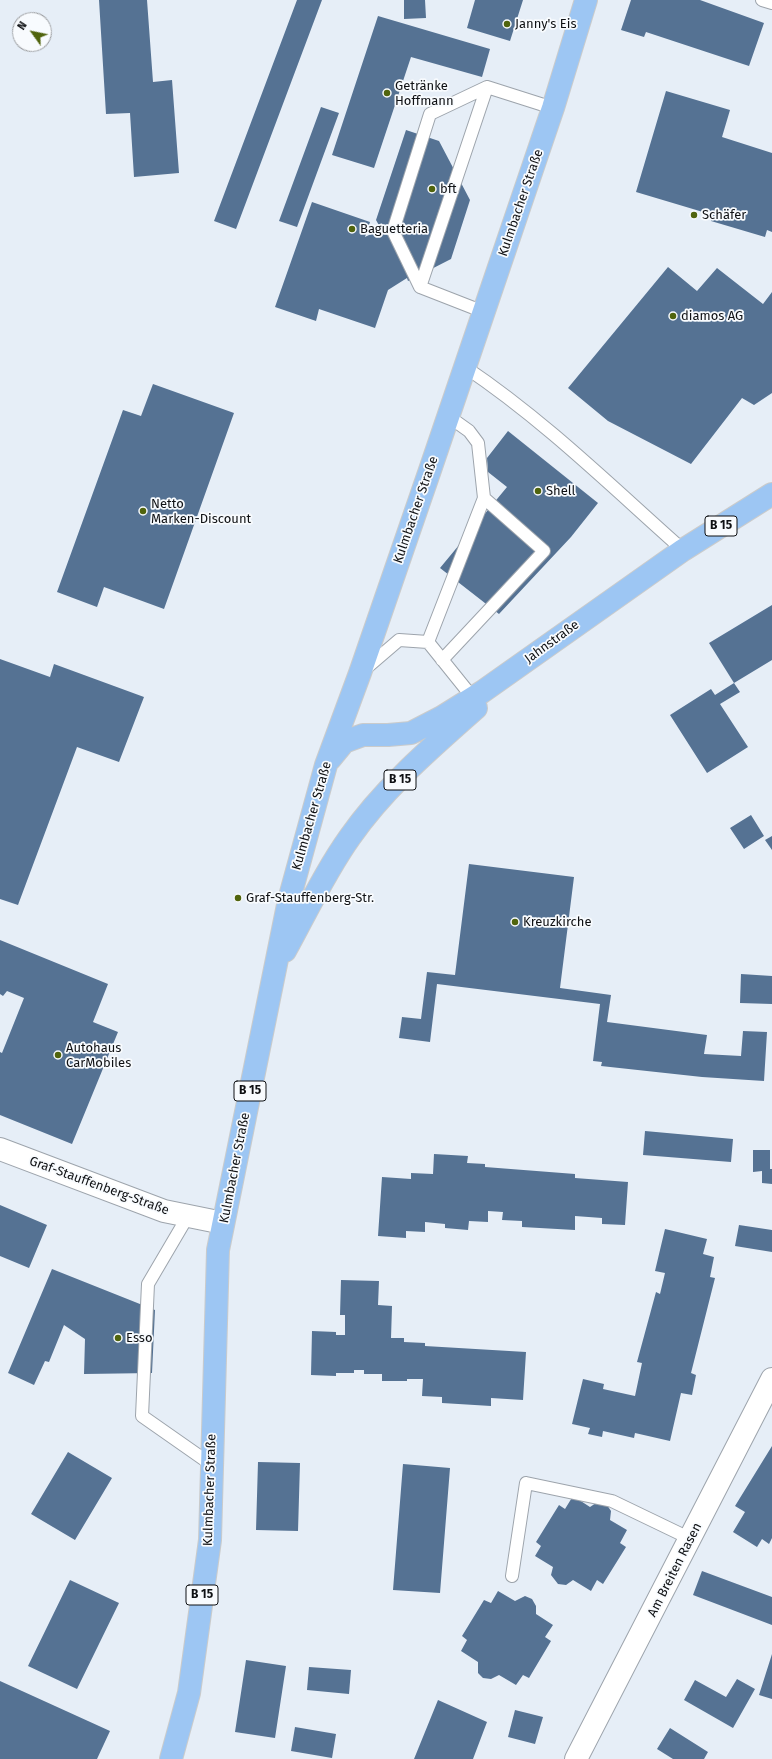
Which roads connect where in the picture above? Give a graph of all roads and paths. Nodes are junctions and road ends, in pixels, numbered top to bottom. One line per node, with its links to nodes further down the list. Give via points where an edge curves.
1 (586, 0): 5 (main road, Kulmbacher Straße)
2 (762, 0): 3 (lane)
3 (772, 3)
4 (487, 87): 5 (lane); 6 (lane); 6 (lane, via 430,114 393,231)
5 (552, 108): 7 (main road, Kulmbacher Straße)
6 (420, 287): 7 (lane)
7 (484, 312): 8 (main road, Kulmbacher Straße)
8 (465, 367): 9 (main road, Kulmbacher Straße); 12 (lane, via 551,433)
9 (448, 416): 11 (lane, via 469,431 478,443); 16 (main road, Kulmbacher Straße)
10 (772, 494): 12 (main road, Jahnstraße / B 15)
11 (484, 498): 14 (lane); 15 (lane, via 544,551)
12 (683, 550): 13 (main road, Jahnstraße / B 15)
13 (572, 628): 17 (main road, Jahnstraße / B 15); 19 (main road, B 15, via 454,728 388,790 338,854)
14 (428, 642): 15 (lane); 16 (lane, via 399,640)
15 (442, 660): 17 (lane)
16 (360, 673): 18 (main road, Kulmbacher Straße)
17 (473, 698): 18 (main road, Jahnstraße / B 15, via 411,733 363,734 344,742)
18 (326, 765): 19 (main road, Kulmbacher Straße / B 15, via 289,900)
19 (274, 971): 22 (main road, Kulmbacher Straße / B 15)
20 (0, 1149): 21 (street, Graf-Stauffenberg-Straße, via 138,1203 164,1212)
21 (188, 1216): 22 (street, Graf-Stauffenberg-Straße); 24 (lane, via 148,1284 142,1416)
22 (223, 1223): 24 (main road, Kulmbacher Straße / B 15, via 218,1250)
23 (772, 1379): 25 (street, Am Breiten Rasen)
24 (212, 1465): 27 (main road, Kulmbacher Straße / B 15, via 210,1540 189,1693)
25 (691, 1539): 26 (lane, via 612,1501 526,1483); 28 (street, Am Breiten Rasen)
26 (512, 1576)
27 (171, 1759)
28 (576, 1759)

